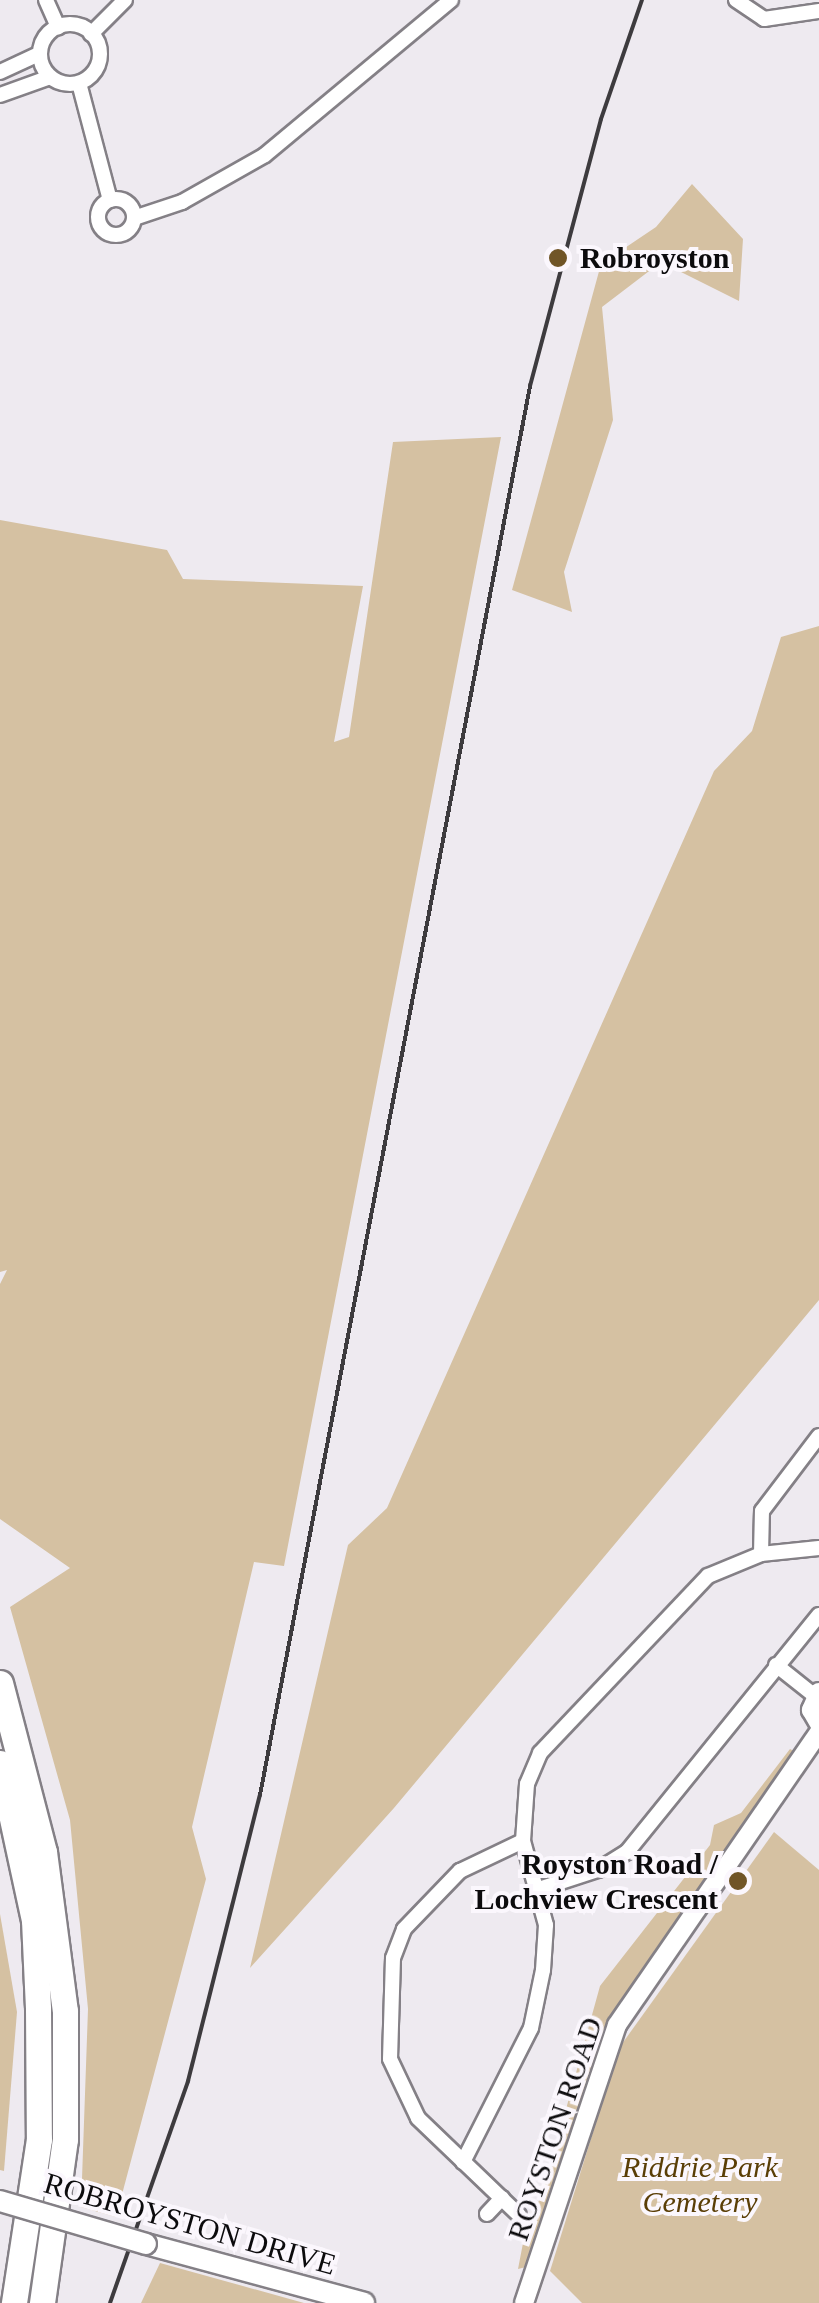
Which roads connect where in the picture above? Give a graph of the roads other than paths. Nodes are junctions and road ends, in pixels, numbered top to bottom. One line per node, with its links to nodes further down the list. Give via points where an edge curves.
1 (46, 0): 6 (street)
2 (125, 0): 7 (street)
3 (451, 0): 14 (street, via 265,155 182,202)
4 (736, 0): 5 (street, via 764,20)
5 (819, 12)
6 (58, 27): 7 (street, via 74,24); 8 (street, via 46,35)
7 (92, 34): 11 (street, via 99,62)
8 (40, 54): 9 (street); 10 (street)
9 (0, 72)
10 (50, 77): 11 (street); 12 (street)
11 (78, 83): 13 (street)
12 (0, 95)
13 (110, 200): 14 (street, via 127,202); 14 (street, via 98,213 103,230 120,235)
14 (134, 218)
15 (819, 1436): 17 (street, via 762,1511)
16 (819, 1548): 17 (street)
17 (761, 1554): 25 (street, via 708,1576 677,1602 540,1753 527,1784)
18 (819, 1615): 19 (street)
19 (776, 1665): 21 (street); 26 (street, via 627,1852 598,1870)
20 (0, 1683): 33 (highway, via 44,1852 64,1995 65,2139)
21 (817, 1694): 22 (street, via 811,1710)
22 (819, 1724)
23 (819, 1732): 35 (street, ROYSTON ROAD, via 617,2025)
24 (0, 1763): 32 (highway, via 32,1906 38,2009 38,2140)
25 (523, 1841): 26 (street); 27 (street, via 460,1871 427,1899 392,1958 390,2058 403,2097)
26 (539, 1888): 27 (street, via 546,1926 530,2028)
27 (463, 2162): 28 (street)
28 (502, 2198): 30 (street); 31 (street)
29 (0, 2201): 34 (main road, ROBROYSTON DRIVE, bridge)
30 (487, 2214)
31 (520, 2214)
32 (14, 2303)
33 (42, 2303)
34 (364, 2303)
35 (524, 2303)

